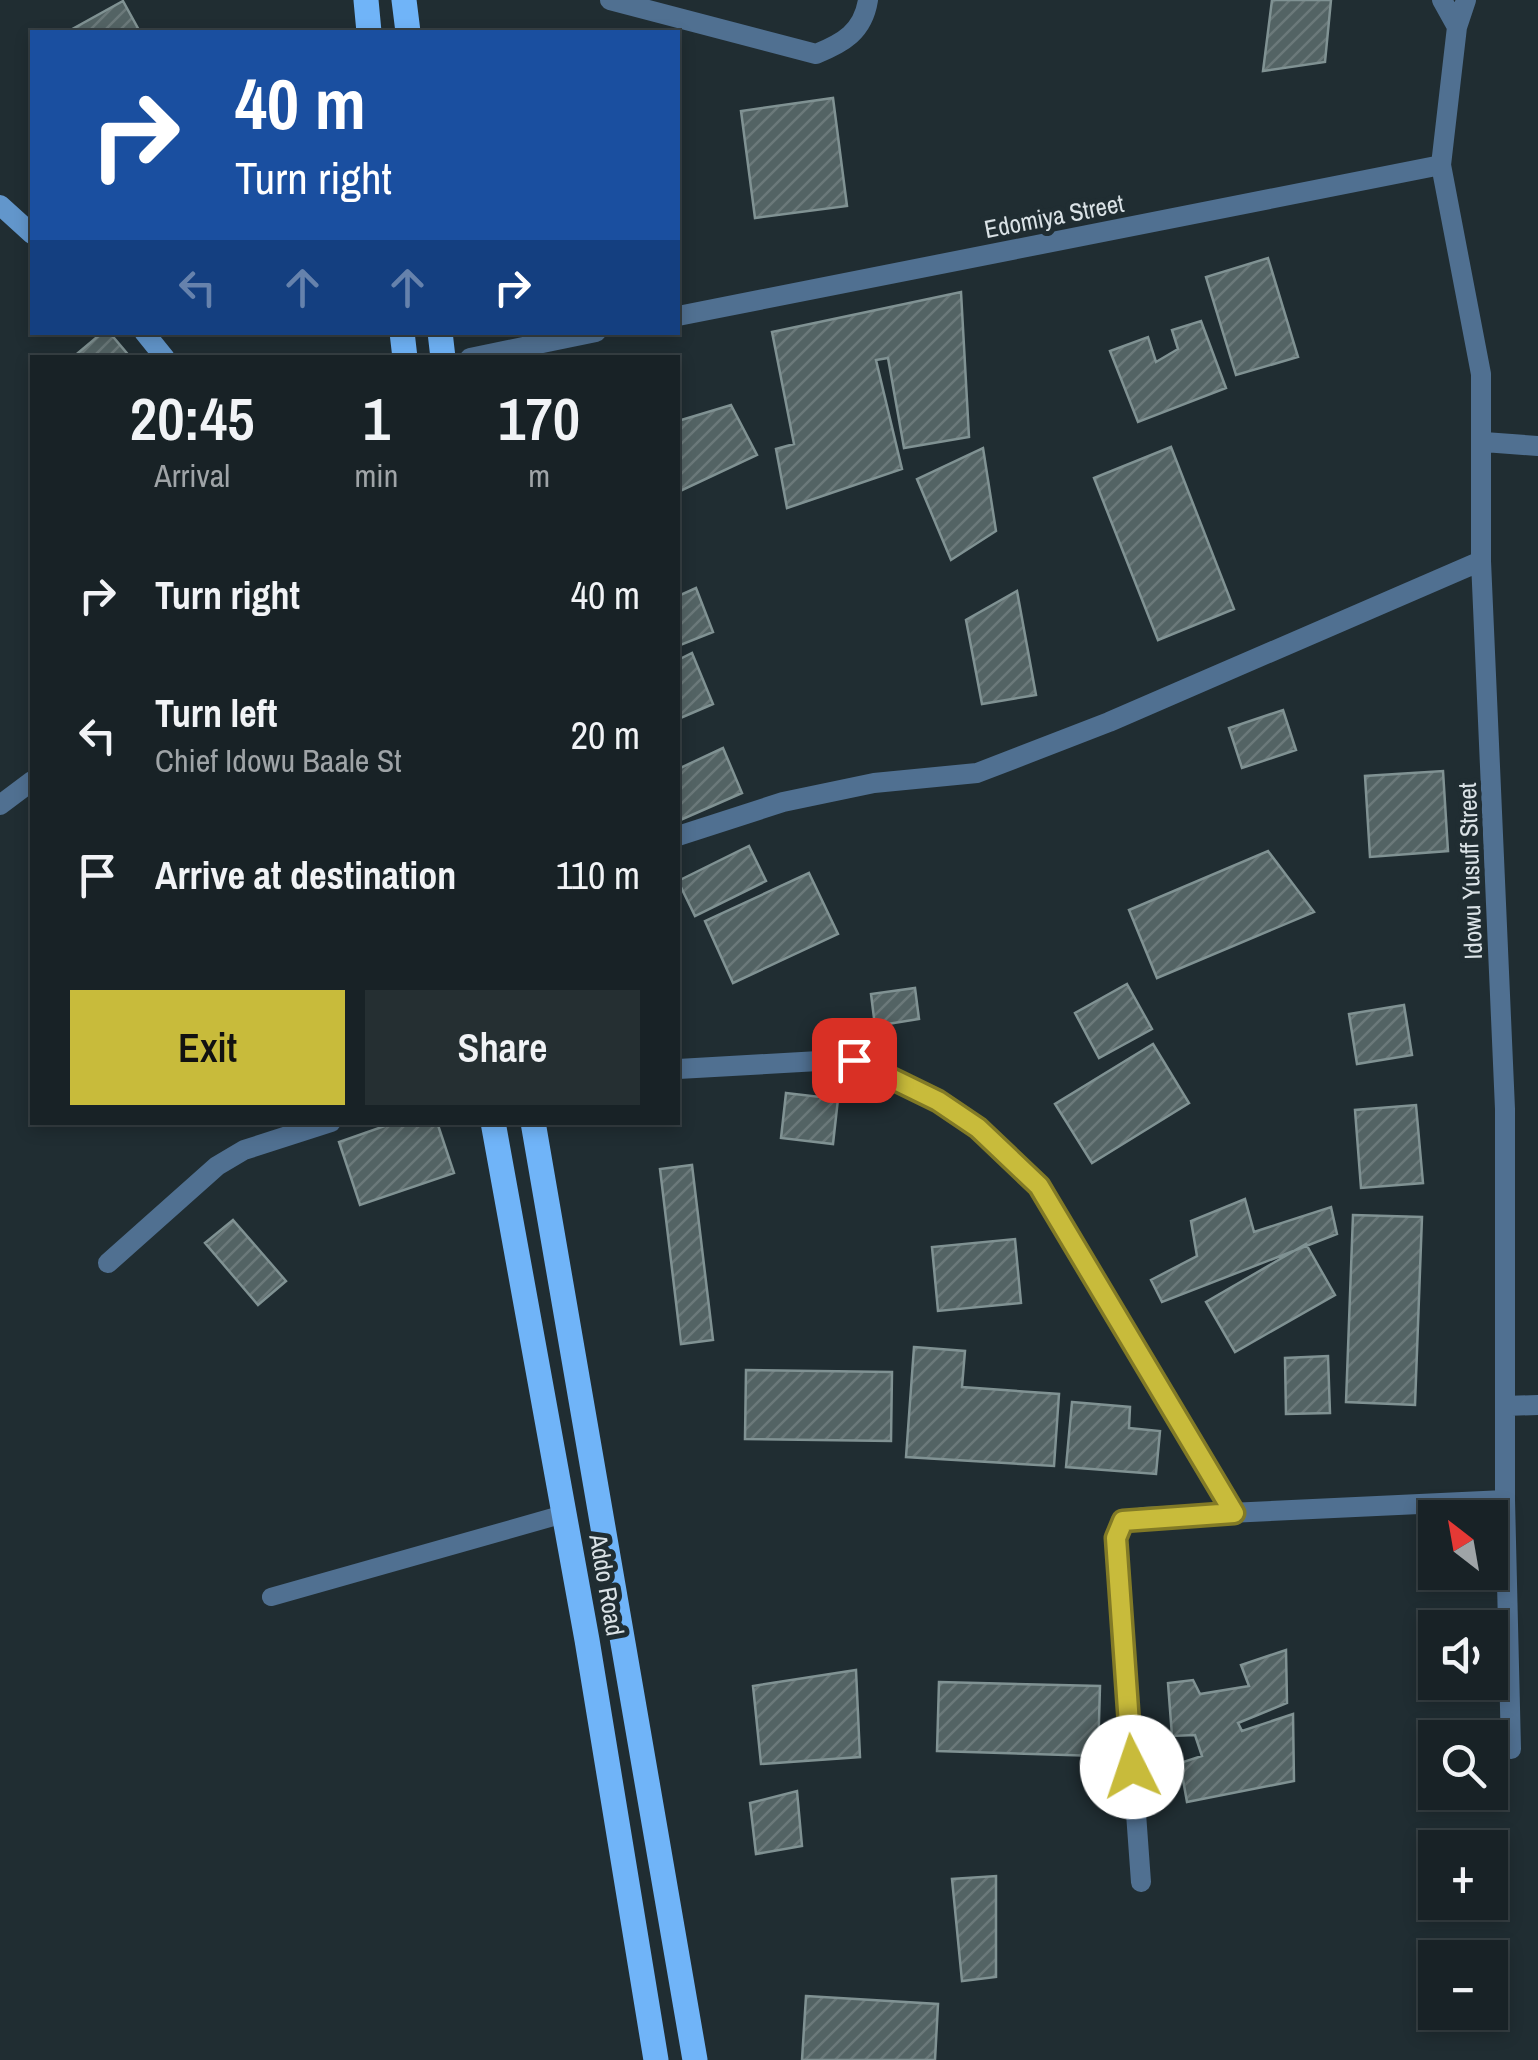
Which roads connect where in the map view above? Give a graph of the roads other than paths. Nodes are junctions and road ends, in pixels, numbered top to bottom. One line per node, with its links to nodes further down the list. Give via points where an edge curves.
1 (366, 0): 8 (main road)
2 (404, 0): 9 (main road)
3 (610, 0): 4 (street, via 816,54 847,40 866,15)
4 (868, 0)
5 (1442, 0): 7 (street)
6 (1466, 0): 7 (street, Idowu Yusuff Street)
7 (1457, 27): 10 (street, Idowu Yusuff Street)
8 (369, 30)
9 (408, 30)
10 (1441, 165): 13 (street, Edomiya Street); 18 (street, Idowu Yusuff Street, via 1482,374)
11 (0, 205): 12 (street)
12 (30, 232)
13 (680, 316)
14 (147, 335): 16 (street)
15 (581, 335): 17 (street)
16 (163, 355)
17 (485, 355)
18 (1484, 442): 19 (street); 20 (street, Idowu Yusuff Street)
19 (1538, 446)
20 (1481, 561): 23 (street, via 977,773 783,802); 30 (street, Idowu Yusuff Street, via 1505,1109)
21 (30, 782): 22 (street)
22 (0, 805)
23 (680, 835)
24 (680, 1069): 33 (street, via 854,1060 978,1128 1039,1186)
25 (322, 1125): 28 (street, via 244,1150 217,1166)
26 (494, 1125): 34 (main road, Addo Road)
27 (535, 1125): 40 (main road, Addo Road)
28 (108, 1263)
29 (1538, 1405): 30 (street)
30 (1505, 1406): 31 (street, Idowu Yusuff Street)
31 (1505, 1500)
32 (1418, 1504): 33 (street)
33 (1234, 1513): 38 (street, via 1123,1521 1116,1538)
34 (564, 1514): 36 (lane); 39 (main road, Addo Road)
35 (1507, 1590): 37 (street, Idowu Yusuff Street)
36 (271, 1597)
37 (1511, 1749)
38 (1141, 1882)
39 (656, 2060)
40 (694, 2060)

